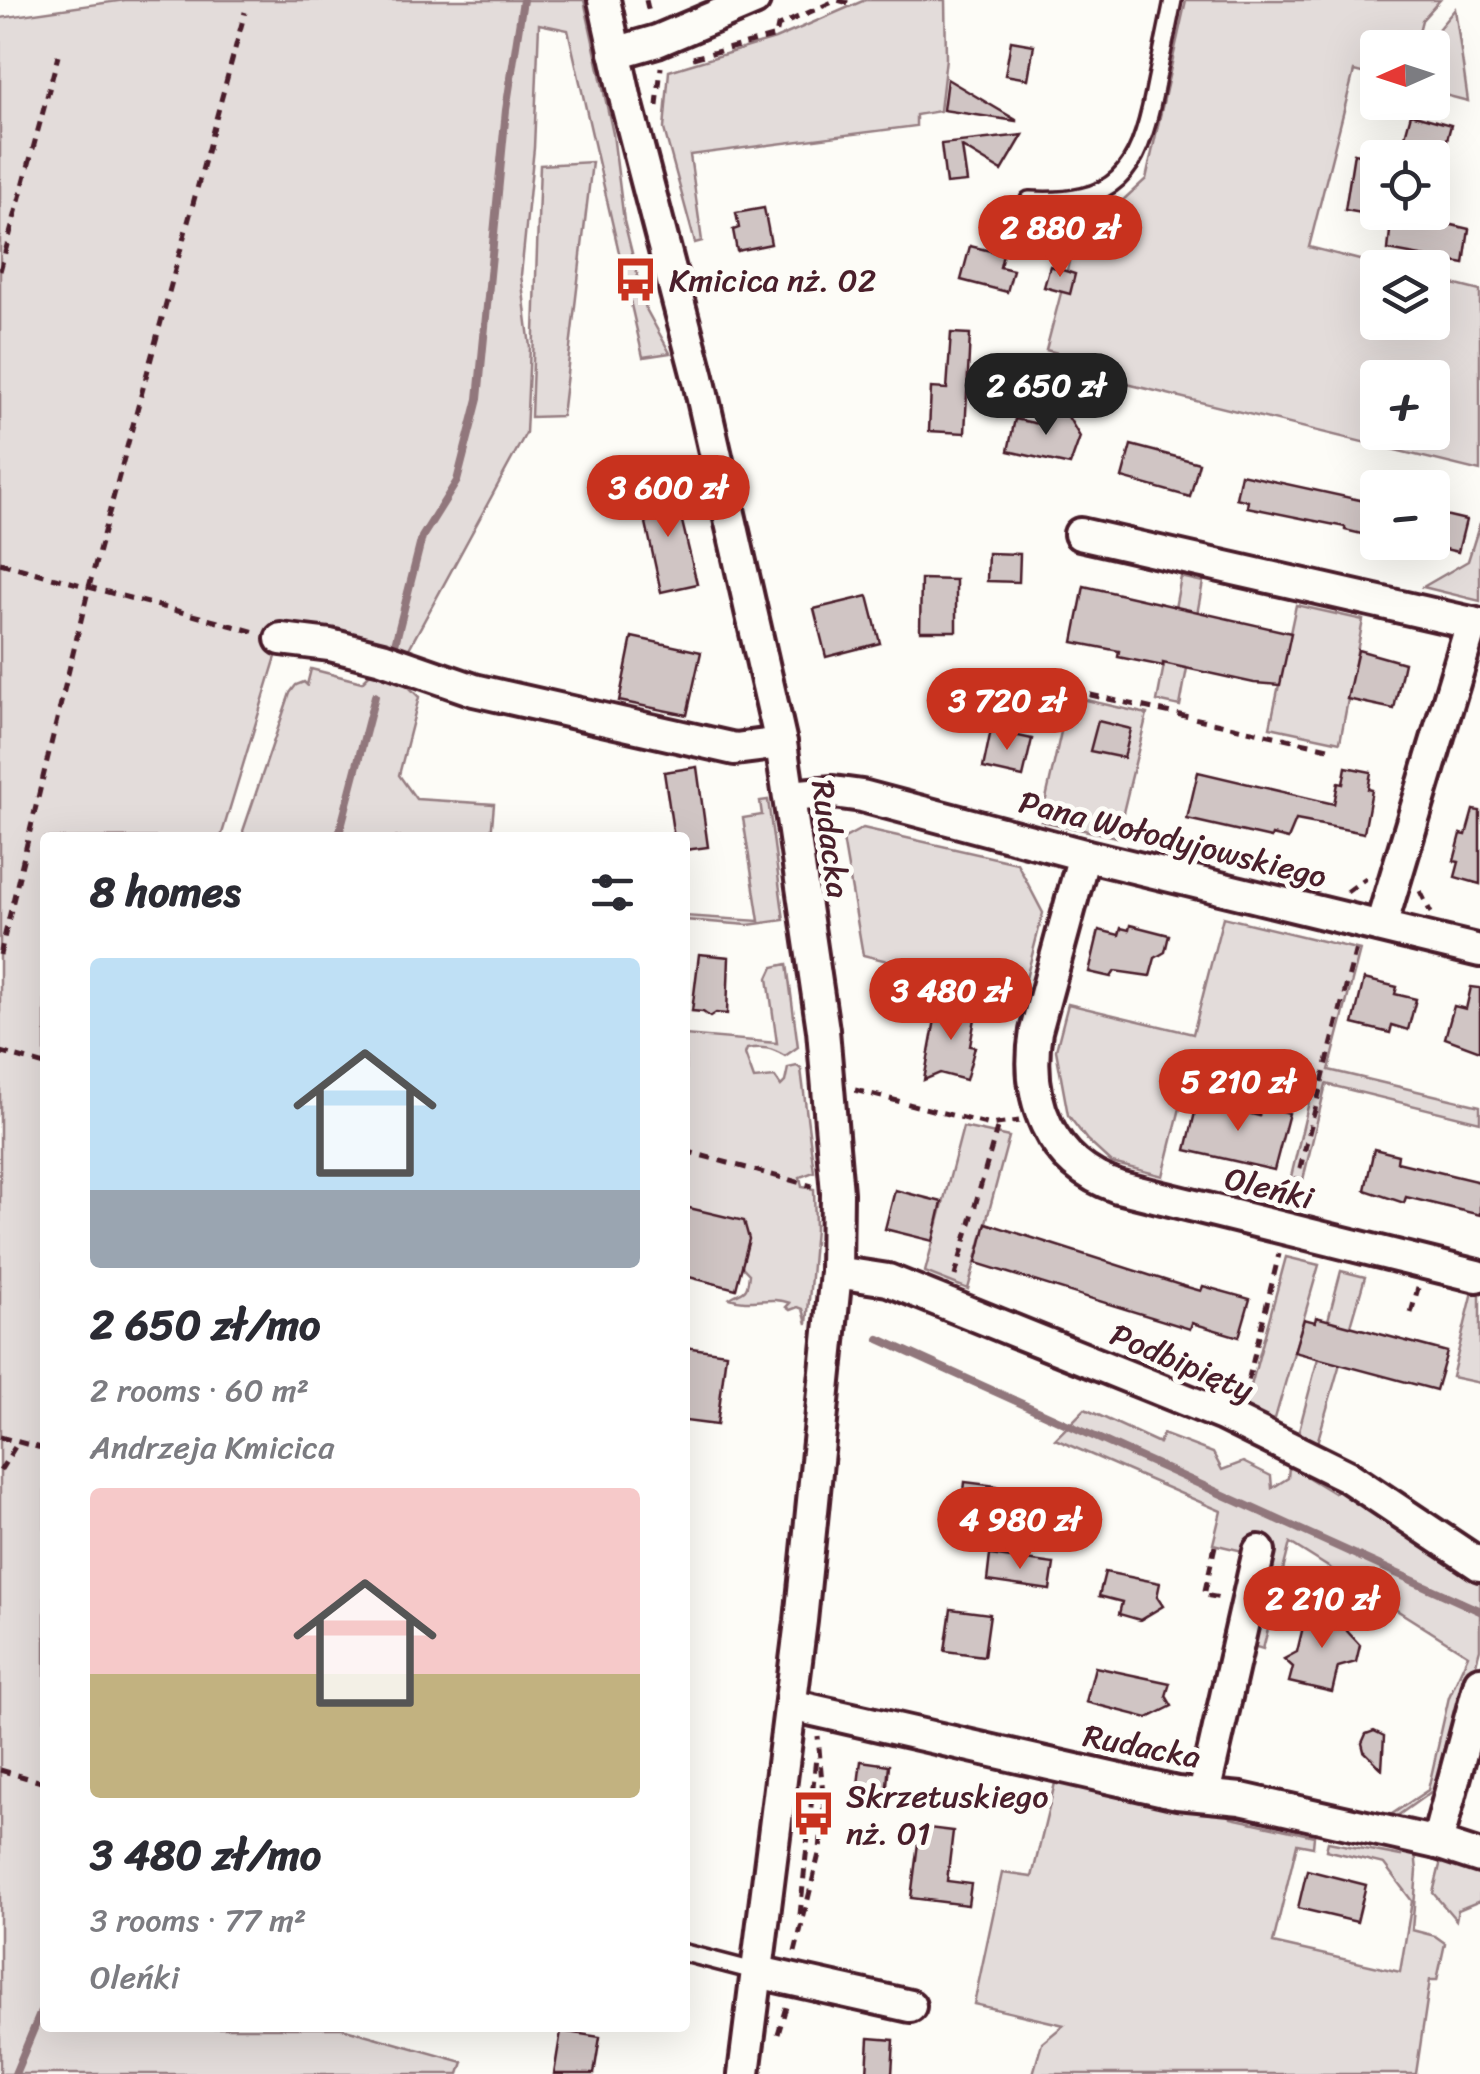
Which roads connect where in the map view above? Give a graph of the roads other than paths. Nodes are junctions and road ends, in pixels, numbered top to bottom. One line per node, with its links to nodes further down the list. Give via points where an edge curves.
1 (604, 0): 4 (street, Rudacka)
2 (754, 0): 4 (street)
3 (1173, 0): 5 (lane, via 1133,164 1084,198)
4 (615, 54): 9 (street, Rudacka, via 698,377)
5 (1029, 200)
6 (1080, 534): 7 (street)
7 (1476, 624): 12 (street)
8 (281, 638): 9 (street, via 734,749)
9 (781, 743): 10 (street, Rudacka)
10 (790, 796): 11 (street, Pana Wołodyjowskiego, via 858,795); 14 (street, Rudacka, via 823,1030 837,1193)
11 (1084, 855): 12 (street, Pana Wołodyjowskiego); 15 (street, Oleńki, via 1034,1041 1032,1082 1044,1124 1073,1158 1106,1182)
12 (1370, 931): 13 (street, Pana Wołodyjowskiego)
13 (1480, 951)
14 (836, 1272): 17 (street, Podbipięty, via 888,1280 1223,1415 1347,1476); 19 (street, Rudacka)
15 (1477, 1276)
16 (1260, 1550): 20 (street)
17 (1480, 1564)
18 (1480, 1682): 21 (street)
19 (805, 1708): 20 (street, Rudacka); 24 (street, Rudacka)
20 (1204, 1794): 21 (street, Rudacka)
21 (1437, 1844): 22 (street, Rudacka)
22 (1480, 1857)
23 (690, 1955): 24 (lane)
24 (758, 1972): 25 (street); 26 (street, Rudacka)
25 (910, 2006)
26 (744, 2074)

